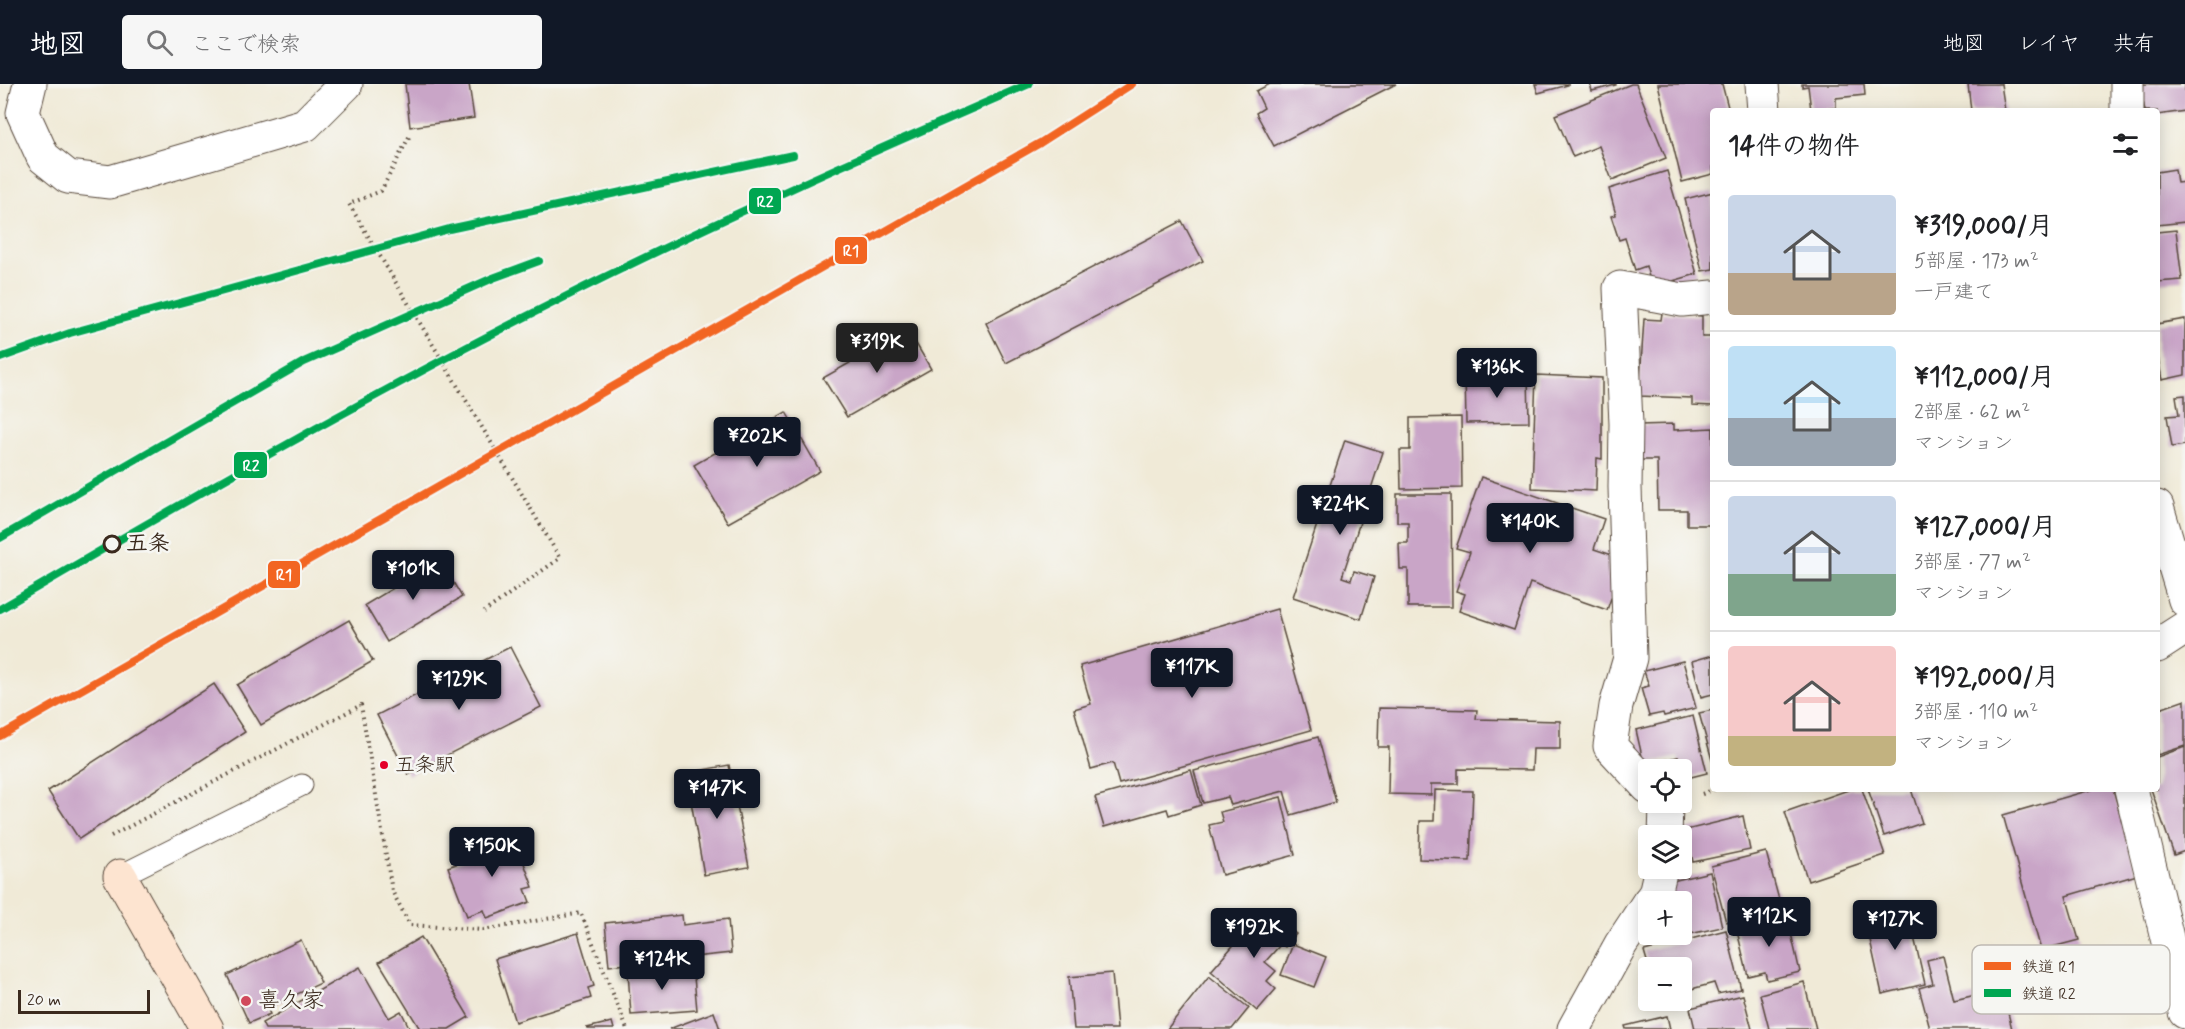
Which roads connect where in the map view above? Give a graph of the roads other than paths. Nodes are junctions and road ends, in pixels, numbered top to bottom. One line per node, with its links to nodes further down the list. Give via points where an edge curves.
1 (30, 84): 2 (street, via 23,113 43,158 68,177 110,182 305,125)
2 (346, 84)
3 (1762, 84): 5 (street)
4 (2127, 84): 6 (street)
5 (1764, 108)
6 (2127, 108)
7 (1710, 297): 12 (street, via 1682,300 1620,288 1630,658 1616,706 1610,746)
8 (2160, 517): 9 (street)
9 (2185, 600)
10 (2185, 628): 11 (street)
11 (2160, 644)
12 (1638, 777)
13 (302, 785): 15 (lane)
14 (2132, 792): 17 (street)
15 (120, 876): 21 (main road)
16 (1638, 918): 22 (street)
17 (2169, 945)
18 (2170, 950): 19 (street)
19 (2185, 1012)
20 (2185, 1025): 23 (street)
21 (207, 1029)
22 (1574, 1029)
23 (2171, 1029)

